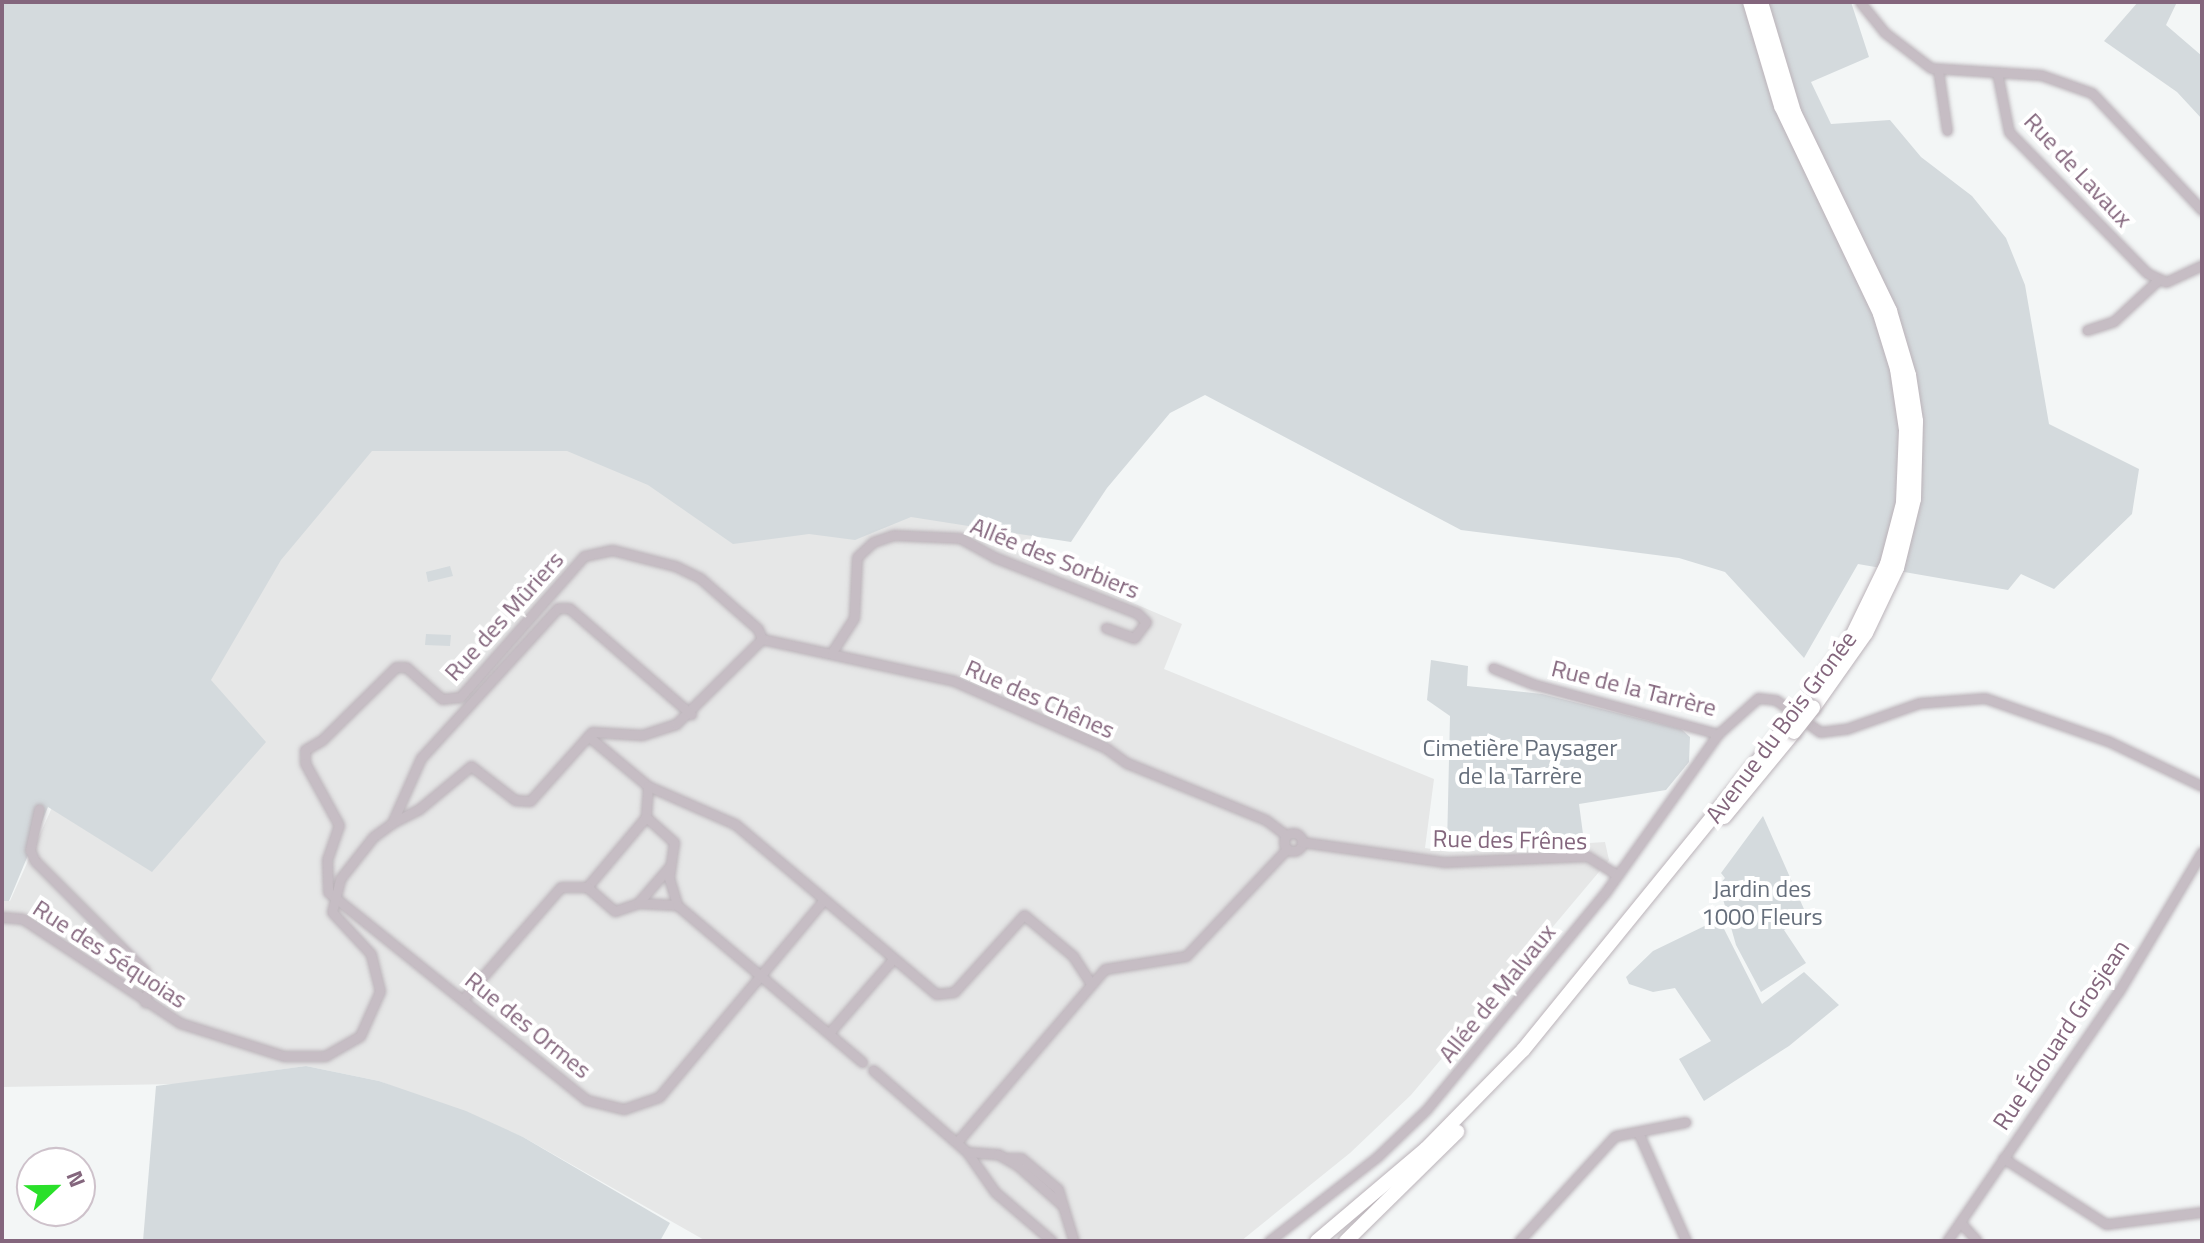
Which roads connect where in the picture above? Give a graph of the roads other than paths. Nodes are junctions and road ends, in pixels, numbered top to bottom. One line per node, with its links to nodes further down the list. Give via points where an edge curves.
1 (1750, 2): 15 (main road, Avenue du Bois Gronée, via 1781,106 1880,314 1897,369 1906,430 1903,503 1887,564)
2 (1761, 2): 15 (main road, Avenue du Bois Gronée, via 1794,112 1890,311 1916,421 1914,499 1897,568 1866,633)
3 (1860, 2): 4 (street, via 1884,32)
4 (1938, 70): 5 (street); 6 (street)
5 (1997, 72): 7 (street, via 2050,77 2092,93); 9 (street, Rue de Lavaux, via 2009,132)
6 (1947, 130)
7 (2202, 210)
8 (2202, 265): 9 (street, via 2169,281)
9 (2157, 281): 10 (street, via 2114,321)
10 (2087, 330)
11 (1106, 628): 13 (street, Allée des Sorbiers, via 1134,638 1146,622 1137,613 994,557 960,538 893,535 873,542 857,557 854,618)
12 (762, 639): 13 (street, Rue des Chênes); 16 (street); 32 (street, Rue des Mûriers, via 758,629 700,578 654,558 596,550 584,556 454,701 442,699 406,667 396,667 304,756 337,814 339,825 326,870)
13 (832, 652): 25 (street, Rue des Chênes, via 954,681 1106,748 1127,763 1266,820)
14 (1493, 668): 18 (street, Rue de la Tarrère, via 1533,684)
15 (1810, 705): 17 (main road, Avenue du Bois Gronée, bridge)
16 (691, 714): 19 (street, via 656,733 598,729); 24 (street, via 569,608 558,608 421,758)
17 (1790, 729): 56 (main road, Avenue du Bois Gronée, via 1523,1050 1426,1149); 57 (main road, Avenue du Bois Gronée, via 1531,1055)
18 (1718, 734): 21 (street, Rue de la Tarrère, via 1763,697 1820,732 1850,728 1919,703 1978,697 2108,741); 30 (street, Allée de Malvaux)
19 (588, 736): 20 (street); 24 (street, via 525,804 471,766 418,810)
20 (648, 786): 23 (street); 33 (street, via 735,824)
21 (2202, 786)
22 (39, 809): 41 (street, via 30,850 35,861 144,970 150,982)
23 (646, 817): 29 (street, via 674,842); 31 (street)
24 (392, 823): 32 (street, via 348,866)
25 (1286, 835): 26 (street, Rue des Chênes, via 1296,834); 27 (street)
26 (1302, 842): 27 (street, via 1297,851); 30 (street, Rue des Frênes, via 1444,862 1587,856)
27 (1287, 849): 39 (street, via 1186,956 1113,966)
28 (2202, 852): 49 (street, Rue Édouard Grosjean, via 2119,991)
29 (670, 866): 34 (street); 35 (street)
30 (1617, 875): 55 (street, Allée de Malvaux, via 1426,1110 1378,1156)
31 (587, 887): 34 (street, via 615,911); 40 (street, via 561,887)
32 (333, 897): 40 (street, Rue des Ormes); 41 (street, Rue des Séquoias, via 332,912 375,962 380,991 369,1024 339,1052 298,1058 241,1045 180,1023)
33 (824, 900): 37 (street); 38 (street, Rue des Ormes)
34 (638, 903): 35 (street)
35 (677, 905): 38 (street)
36 (2, 917): 41 (street, Rue des Séquoias, via 23,919)
37 (893, 959): 39 (street, via 936,994 950,994 1024,915 1073,956); 42 (street)
38 (762, 976): 40 (street, Rue des Ormes, via 659,1097 624,1109 587,1100); 42 (street)
39 (1091, 984): 47 (street)
40 (464, 998)
41 (145, 1002)
42 (829, 1033): 43 (street)
43 (862, 1062)
44 (873, 1070): 47 (street)
45 (1686, 1122): 46 (street)
46 (1638, 1132): 58 (street, via 1611,1139); 59 (street)
47 (957, 1142): 48 (street)
48 (967, 1152): 53 (street, via 995,1192); 54 (street, via 1008,1158 1063,1206)
49 (2003, 1158): 50 (street, via 2106,1224); 51 (street, Rue Édouard Grosjean)
50 (2202, 1212)
51 (1960, 1222): 52 (street, Rue Édouard Grosjean); 60 (street)
52 (1948, 1240)
53 (1052, 1241)
54 (1074, 1241)
55 (1269, 1241)
56 (1317, 1241)
57 (1346, 1241)
58 (1519, 1241)
59 (1686, 1241)
60 (1977, 1241)

